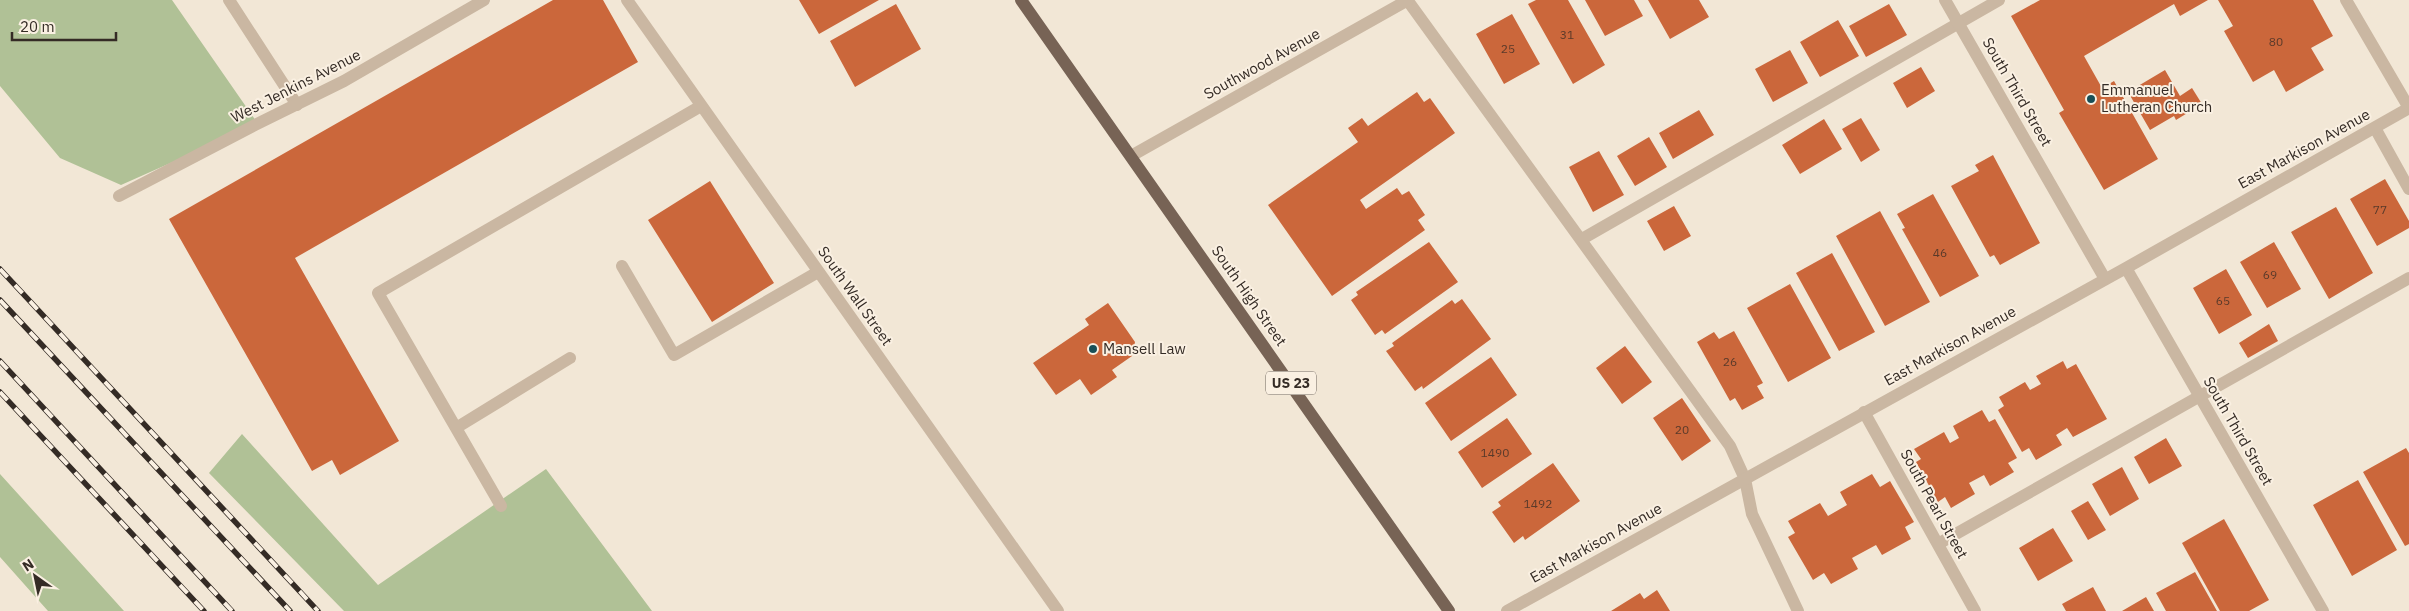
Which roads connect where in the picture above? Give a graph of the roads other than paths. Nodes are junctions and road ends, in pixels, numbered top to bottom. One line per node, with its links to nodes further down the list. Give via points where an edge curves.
1 (229, 0): 10 (street)
2 (484, 0): 10 (street, West Jenkins Avenue)
3 (627, 0): 11 (street, South Wall Street)
4 (1021, 0): 14 (main road, South High Street / US 23)
5 (1408, 0): 14 (street, Southwood Avenue); 17 (street)
6 (1946, 0): 9 (street, South Third Street)
7 (1999, 0): 9 (street)
8 (2346, 0): 12 (street)
9 (1959, 23): 17 (street); 22 (street, South Third Street)
10 (297, 105): 16 (street, West Jenkins Avenue)
11 (701, 106): 20 (street, South Wall Street); 26 (street, via 378,293)
12 (2409, 108): 13 (street, East Markison Avenue)
13 (2375, 128): 15 (street); 19 (street, East Markison Avenue)
14 (1131, 156): 31 (main road, South High Street / US 23)
15 (2409, 189)
16 (119, 196)
17 (1582, 239): 27 (street, via 1730,446)
18 (622, 266): 20 (street, via 674,356)
19 (2126, 268): 22 (street, East Markison Avenue); 24 (street, South Third Street)
20 (818, 272): 30 (street, South Wall Street)
21 (2409, 278): 24 (street)
22 (2105, 279): 25 (street, East Markison Avenue)
23 (570, 358): 26 (street)
24 (2200, 397): 29 (street); 35 (street, South Third Street)
25 (1864, 412): 27 (street, East Markison Avenue); 29 (street, South Pearl Street)
26 (456, 428): 28 (street)
27 (1745, 479): 32 (street, East Markison Avenue); 33 (street, via 1752,514)
28 (501, 506)
29 (1938, 544): 34 (street, South Pearl Street)
30 (1058, 611)
31 (1449, 611)
32 (1507, 611)
33 (1798, 611)
34 (1975, 611)
35 (2323, 611)

